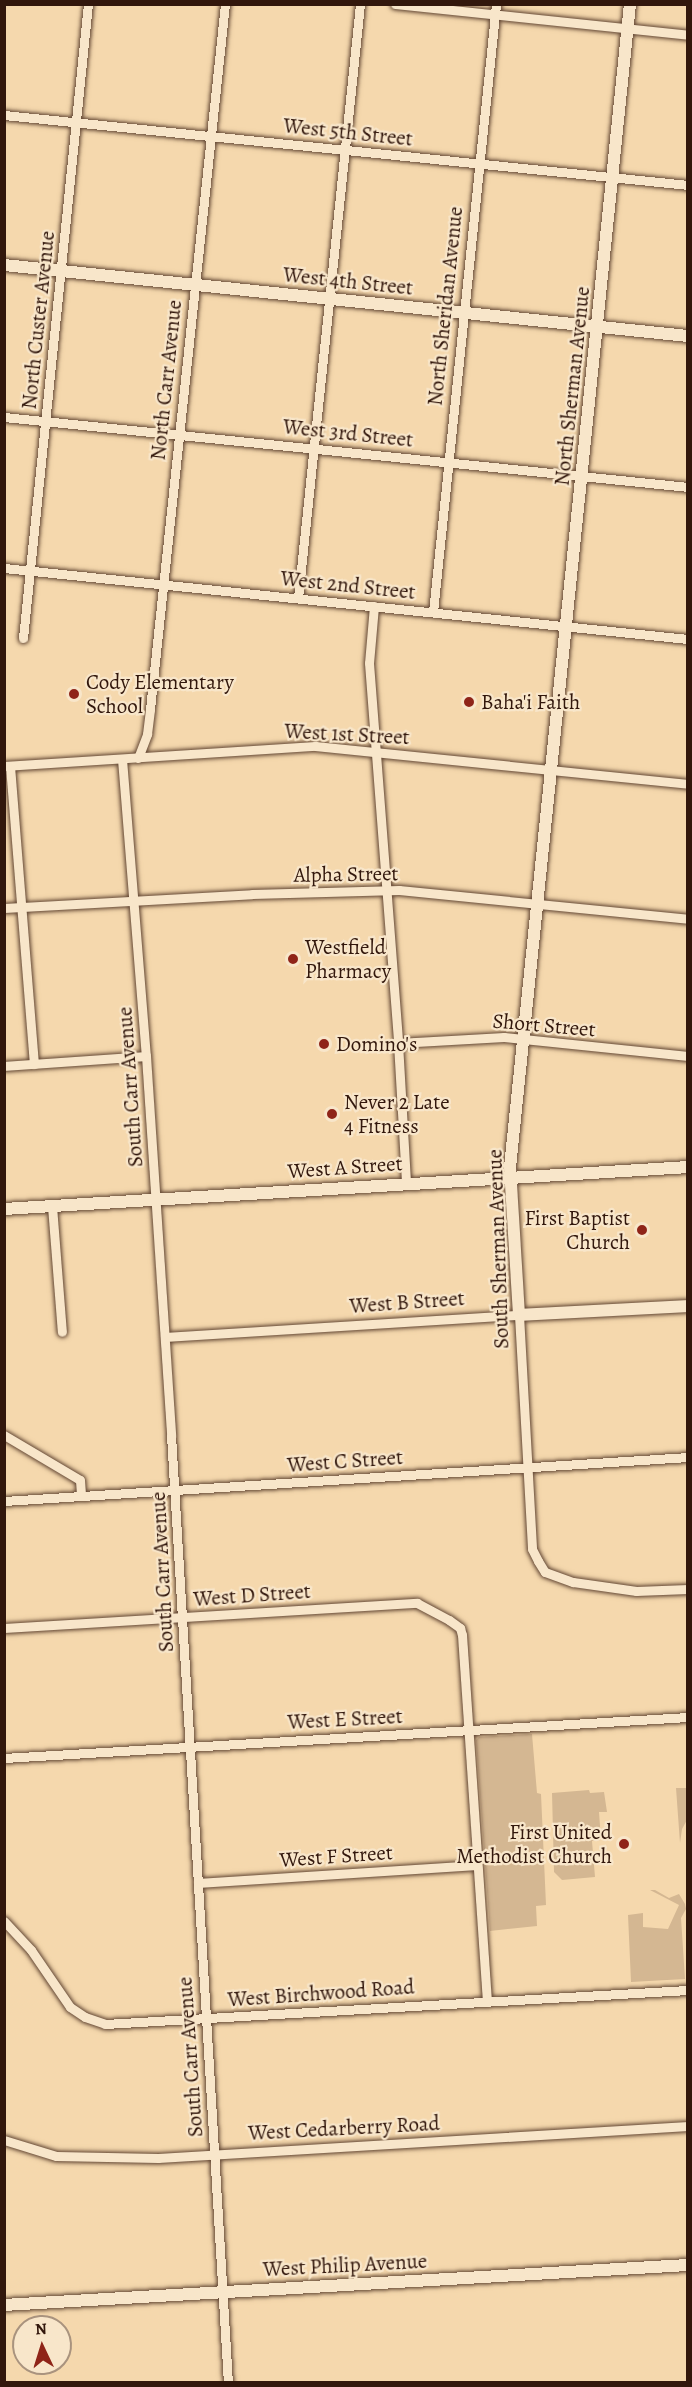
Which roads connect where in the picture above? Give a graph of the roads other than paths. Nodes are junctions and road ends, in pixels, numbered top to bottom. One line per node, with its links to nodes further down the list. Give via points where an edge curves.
1 (88, 4): 10 (street, North Custer Avenue)
2 (225, 4): 11 (street, North Carr Avenue)
3 (360, 4): 12 (street)
4 (395, 4): 6 (street)
5 (630, 4): 7 (street, North Sherman Avenue)
6 (495, 10): 7 (street); 13 (street, North Sheridan Avenue)
7 (628, 29): 8 (street); 14 (street, North Sherman Avenue)
8 (687, 35)
9 (4, 115): 10 (street, West 5th Street)
10 (76, 123): 11 (street, West 5th Street); 17 (street, North Custer Avenue)
11 (210, 137): 12 (street, West 5th Street); 18 (street, North Carr Avenue)
12 (345, 150): 13 (street, West 5th Street); 19 (street)
13 (479, 164): 14 (street, West 5th Street); 20 (street, North Sheridan Avenue)
14 (613, 177): 15 (street, West 5th Street); 21 (street, North Sherman Avenue)
15 (687, 185)
16 (4, 265): 17 (street, West 4th Street)
17 (61, 271): 18 (street, West 4th Street); 24 (street, North Custer Avenue)
18 (195, 284): 19 (street, West 4th Street); 25 (street, North Carr Avenue)
19 (329, 298): 20 (street, West 4th Street); 26 (street)
20 (463, 312): 21 (street, West 4th Street); 27 (street, North Sheridan Avenue)
21 (597, 327): 22 (street, West 4th Street); 28 (street, North Sherman Avenue)
22 (687, 336)
23 (4, 417): 24 (street, West 3rd Street)
24 (45, 421): 25 (street, West 3rd Street); 31 (street, North Custer Avenue)
25 (178, 434): 26 (street, West 3rd Street); 32 (street, North Carr Avenue)
26 (314, 448): 27 (street, West 3rd Street); 33 (street)
27 (448, 461): 28 (street, West 3rd Street); 35 (street, North Sheridan Avenue)
28 (583, 475): 29 (street, West 3rd Street); 36 (street, North Sherman Avenue)
29 (687, 487)
30 (4, 568): 31 (street, West 2nd Street)
31 (30, 570): 32 (street, West 2nd Street); 37 (street, North Custer Avenue)
32 (163, 584): 33 (street, West 2nd Street); 40 (street, North Carr Avenue, via 147,735)
33 (298, 598): 34 (street, West 2nd Street)
34 (374, 606): 35 (street, West 2nd Street); 39 (street, via 369,663)
35 (433, 612): 36 (street, West 2nd Street)
36 (567, 626): 38 (street, West 2nd Street); 43 (street, North Sherman Avenue)
37 (23, 638)
38 (687, 639)
39 (375, 751): 40 (street, West 1st Street, via 315,746); 43 (street, West 1st Street); 45 (street)
40 (138, 758): 41 (street, West 1st Street)
41 (122, 759): 42 (street, West 1st Street); 46 (street, South Carr Avenue)
42 (7, 766): 48 (street)
43 (551, 770): 44 (street, West 1st Street); 47 (street, South Sherman Avenue)
44 (687, 784)
45 (386, 890): 46 (street, Alpha Street); 47 (street, Alpha Street); 52 (street)
46 (133, 900): 48 (street, Alpha Street); 53 (street, South Carr Avenue)
47 (538, 903): 50 (street, Alpha Street); 51 (street, South Sherman Avenue)
48 (21, 907): 49 (street, Alpha Street); 55 (street)
49 (4, 908)
50 (687, 919)
51 (524, 1039): 52 (street, Short Street, via 470,1037); 54 (street, Short Street); 58 (street, South Sherman Avenue)
52 (398, 1042): 59 (street)
53 (146, 1056): 55 (street); 60 (street, South Carr Avenue)
54 (687, 1056)
55 (34, 1064): 56 (street)
56 (4, 1066)
57 (687, 1167): 58 (street, West A Street)
58 (510, 1177): 59 (street, West A Street); 64 (street, South Sherman Avenue)
59 (406, 1183): 60 (street, West A Street)
60 (156, 1199): 61 (street, West A Street); 66 (street, South Carr Avenue)
61 (52, 1206): 62 (street, West A Street); 65 (street)
62 (4, 1209)
63 (687, 1306): 64 (street, West B Street)
64 (519, 1315): 66 (street, West B Street); 69 (street, South Sherman Avenue)
65 (62, 1332)
66 (165, 1337): 70 (street, South Carr Avenue)
67 (4, 1435): 71 (street, via 80,1480)
68 (687, 1457): 69 (street, West C Street)
69 (528, 1467): 70 (street, West C Street); 73 (street, South Sherman Avenue, via 532,1549 545,1572 573,1582 636,1592)
70 (175, 1490): 71 (street, West C Street); 74 (street, South Carr Avenue)
71 (81, 1496): 72 (street, West C Street)
72 (4, 1501)
73 (687, 1589)
74 (182, 1617): 75 (street, West D Street); 77 (street, West D Street, via 417,1603 459,1628); 78 (street, South Carr Avenue)
75 (4, 1628)
76 (687, 1717): 77 (street, West E Street)
77 (467, 1730): 78 (street, West E Street); 80 (street)
78 (190, 1746): 79 (street, West E Street); 81 (street, South Carr Avenue)
79 (4, 1758)
80 (476, 1865): 81 (street, West F Street); 84 (street)
81 (198, 1883): 85 (street, South Carr Avenue)
82 (4, 1921): 85 (street, West Birchwood Road, via 31,1950 70,2007 85,2017 105,2024)
83 (687, 1990): 84 (street, West Birchwood Road)
84 (487, 2001): 85 (street, West Birchwood Road)
85 (206, 2019): 88 (street, South Carr Avenue)
86 (687, 2126): 88 (street, West Cedarberry Road)
87 (5, 2140): 88 (street, West Cedarberry Road, via 56,2156 158,2158)
88 (215, 2154): 90 (street, South Carr Avenue)
89 (687, 2265): 90 (street, West Philip Avenue)
90 (224, 2292): 91 (street, West Philip Avenue); 92 (street, South Carr Avenue)
91 (4, 2305)
92 (228, 2382)

